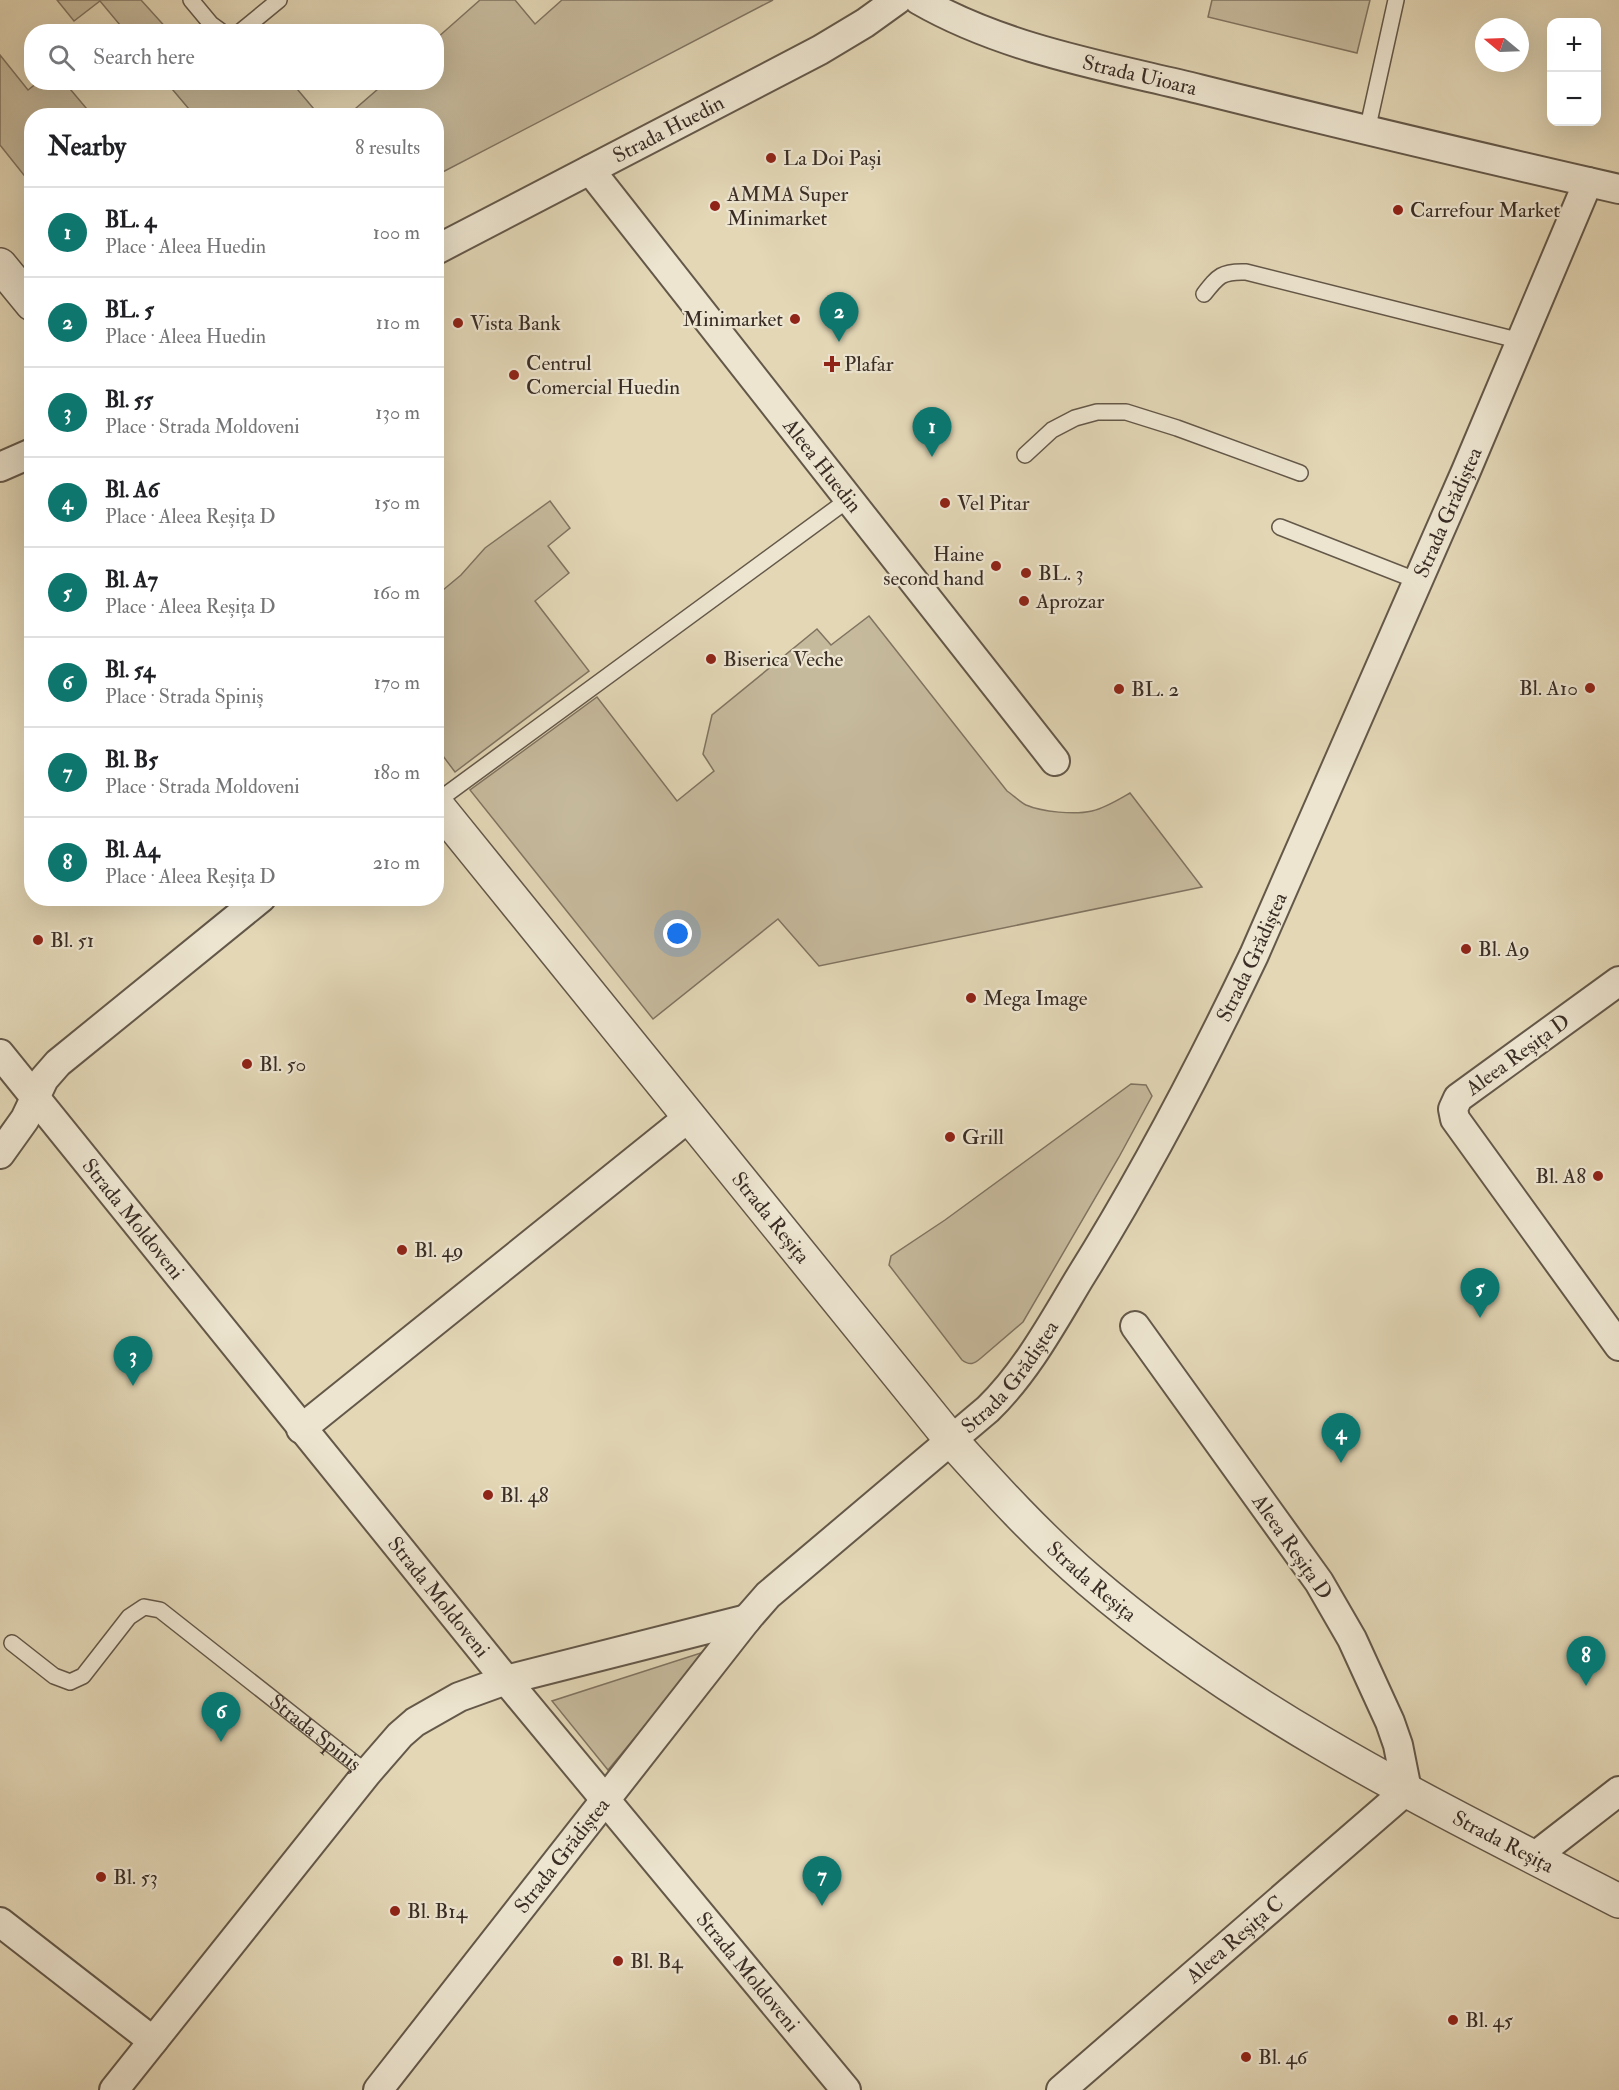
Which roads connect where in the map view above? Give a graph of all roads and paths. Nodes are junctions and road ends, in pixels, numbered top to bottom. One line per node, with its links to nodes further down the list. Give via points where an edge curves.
1 (191, 0): 6 (lane)
2 (279, 0): 7 (lane)
3 (897, 0): 9 (street, Strada Huedin, via 820,50)
4 (919, 0): 8 (street, Strada Uioara, via 963,22 1033,47)
5 (1396, 0): 8 (lane)
6 (211, 24)
7 (250, 24)
8 (1367, 131): 10 (street, Strada Uioara)
9 (590, 170): 12 (street, Strada Huedin); 21 (street, Aleea Huedin)
10 (1588, 182): 11 (street, Strada Uioara); 16 (street, Strada Grădiștea)
11 (1619, 189)
12 (444, 246)
13 (0, 265): 14 (street)
14 (24, 294)
15 (1204, 294): 16 (lane, via 1220,276 1230,271 1246,272)
16 (1521, 341): 23 (street, Strada Grădiștea)
17 (1025, 455): 20 (lane, via 1052,430 1075,418 1097,412 1126,412)
18 (24, 456): 19 (street)
19 (0, 467)
20 (1300, 473)
21 (849, 500): 24 (street, Aleea Huedin); 25 (lane)
22 (1280, 527): 23 (lane)
23 (1418, 581): 36 (street, Strada Grădiștea, via 1264,935 1138,1181 1027,1364 1001,1397)
24 (1055, 761)
25 (444, 797)
26 (444, 813): 31 (street, Strada Reșița)
27 (251, 906): 30 (street, via 58,1063)
28 (1619, 981): 34 (street, Aleea Reșița D, via 1458,1098 1453,1108 1455,1119)
29 (0, 1054): 30 (street, Strada Moldoveni)
30 (35, 1098): 32 (street); 35 (street, Strada Moldoveni)
31 (689, 1117): 35 (street); 36 (street, Strada Reșița)
32 (0, 1154)
33 (1135, 1326): 41 (street, Aleea Reșița D, via 1319,1582 1353,1639 1390,1722)
34 (1619, 1346)
35 (301, 1429): 39 (street, Strada Moldoveni)
36 (952, 1441): 37 (street, Strada Grădiștea, via 768,1595); 41 (street, Strada Reșița, via 1053,1547 1133,1615 1263,1706)
37 (747, 1619): 39 (street); 43 (street, Strada Grădiștea)
38 (12, 1643): 40 (lane, Strada Spiniș, via 54,1676 70,1682 83,1676 129,1617 144,1607 160,1610)
39 (506, 1680): 40 (street, Strada Spiniș, via 459,1697 424,1716); 43 (street, Strada Moldoveni)
40 (367, 1773): 47 (street, Strada Spiniș)
41 (1407, 1790): 44 (street, Strada Reșița); 51 (street, Aleea Reșița C)
42 (1619, 1791): 44 (street)
43 (606, 1798): 49 (street, Strada Grădiștea); 50 (street, Strada Moldoveni)
44 (1534, 1857): 45 (street, Strada Reșița)
45 (1619, 1901)
46 (0, 1922): 47 (street)
47 (153, 2042): 48 (street, Strada Spiniș)
48 (114, 2090)
49 (378, 2090)
50 (846, 2090)
51 (1061, 2090)

